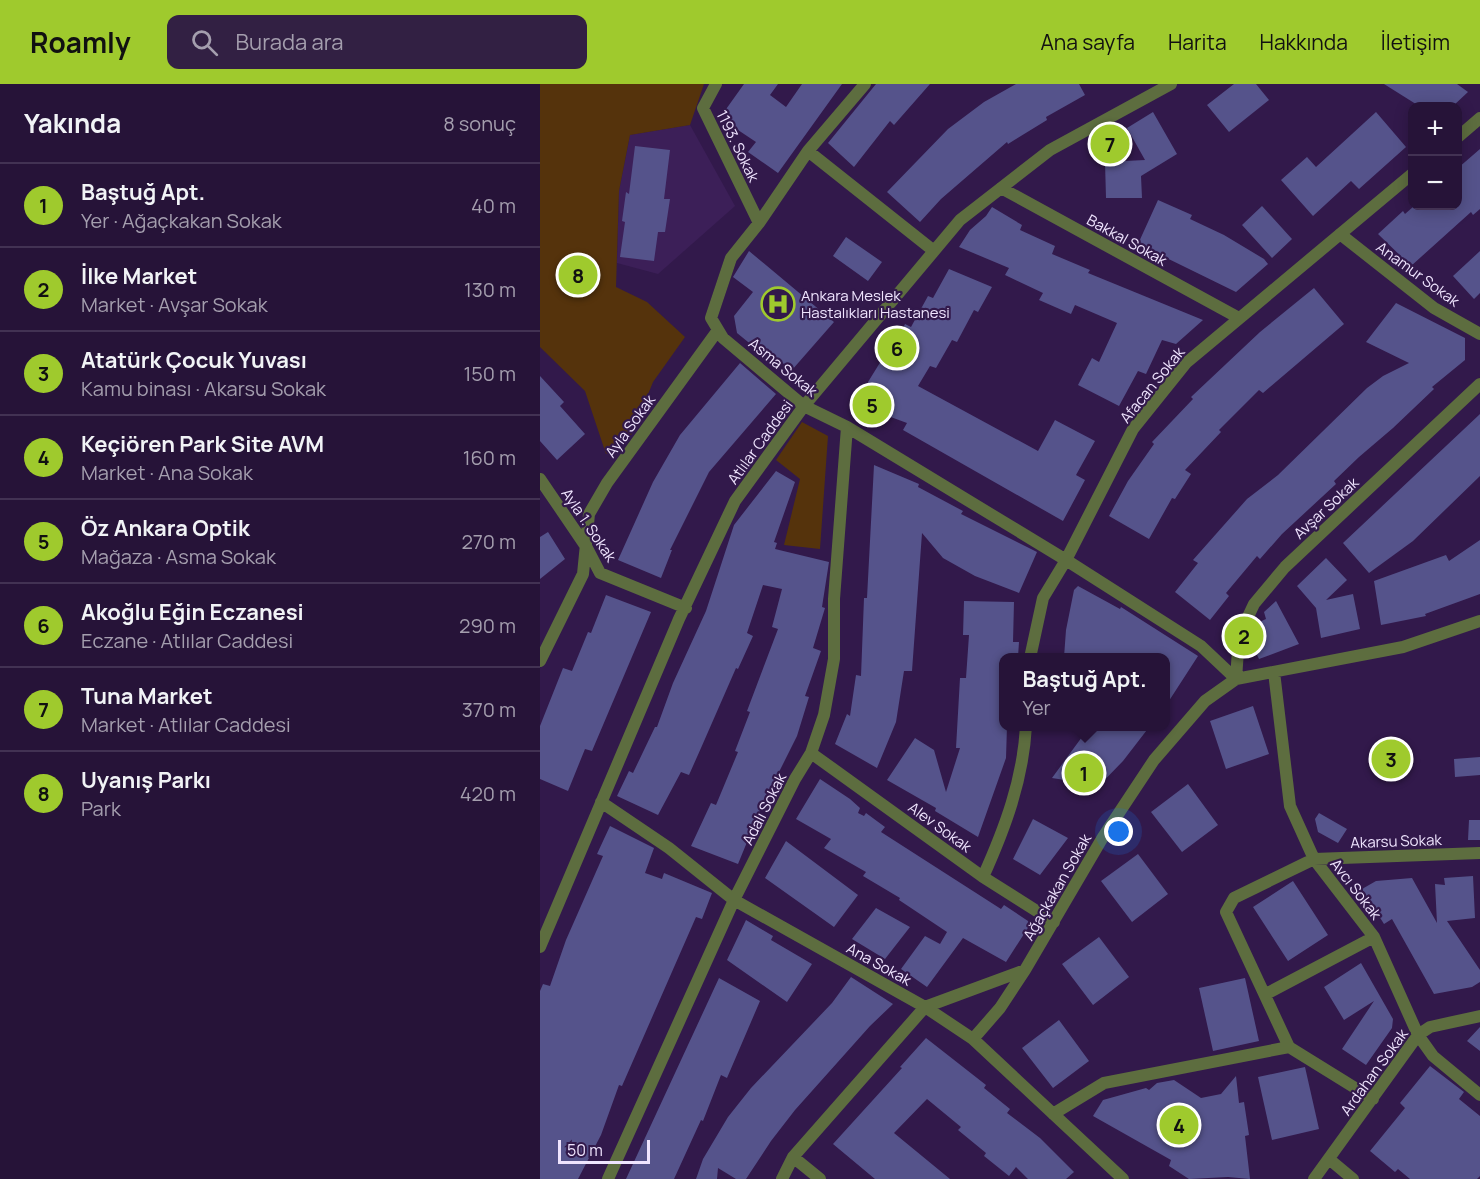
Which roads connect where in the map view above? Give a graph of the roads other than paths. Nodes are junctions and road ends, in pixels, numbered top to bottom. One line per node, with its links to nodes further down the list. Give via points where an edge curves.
1 (716, 84): 9 (street, 1193. Sokak, via 703,108)
2 (865, 84): 6 (street)
3 (1170, 84): 8 (street, Atlılar Caddesi, via 1050,150)
4 (1480, 118): 5 (street)
5 (1462, 134)
6 (808, 151): 9 (street); 11 (street)
7 (1408, 178): 10 (street, Afacan Sokak)
8 (1001, 188): 11 (street, Atlılar Caddesi, via 960,220); 12 (street, Bakkal Sokak)
9 (759, 222): 13 (street, via 731,258 711,318)
10 (1340, 234): 12 (street, Afacan Sokak); 14 (street, Anamur Sokak, via 1434,308)
11 (934, 251): 16 (street, Atlılar Caddesi)
12 (1239, 318): 20 (street, Afacan Sokak, via 1186,363 1133,429)
13 (718, 330): 16 (street, Asma Sokak); 19 (street, Ayla Sokak, via 607,483 589,514)
14 (1480, 334)
15 (1480, 384): 26 (street, Avşar Sokak, via 1285,567 1254,604 1239,636)
16 (804, 406): 17 (street, Asma Sokak); 21 (street, Atlılar Caddesi, via 735,501)
17 (847, 426): 20 (street, Asma Sokak); 28 (street, Adalı Sokak, via 834,599 834,659 824,715)
18 (540, 479): 19 (street, Ayla 1. Sokak)
19 (587, 548): 21 (street, Ayla 1. Sokak, via 600,573); 24 (street, Ayla Sokak, via 583,574)
20 (1066, 560): 23 (street, Afacan Sokak, via 1044,598); 26 (street, Asma Sokak, via 1201,646)
21 (686, 608): 29 (street, Atlılar Caddesi)
22 (1480, 621): 25 (street, Ağaçkakan Sokak, via 1403,647)
23 (1031, 653)
24 (540, 661)
25 (1274, 672): 26 (street, Ağaçkakan Sokak); 31 (street, Avcı Sokak, via 1290,806)
26 (1236, 679): 34 (street, Ağaçkakan Sokak, via 1204,701 1154,760)
27 (1026, 731): 32 (street, via 1024,762 1004,831)
28 (811, 753): 32 (street, Alev Sokak); 33 (street, Adalı Sokak)
29 (601, 802): 33 (street, Ana Sokak, via 669,848); 36 (street, Atlılar Caddesi)
30 (1480, 853): 31 (street, Akarsu Sokak)
31 (1314, 859): 35 (street, Avcı Sokak); 38 (street, via 1234,898 1226,912)
32 (983, 877): 34 (street, Alev Sokak)
33 (734, 900): 39 (street, Ana Sokak); 50 (street, Adalı Sokak)
34 (1054, 922): 37 (street, Ağaçkakan Sokak)
35 (1374, 937): 38 (street); 41 (street, Avcı Sokak)
36 (540, 947)
37 (1025, 970): 39 (street); 42 (street, Ağaçkakan Sokak)
38 (1266, 994): 43 (street)
39 (925, 1007): 42 (street, Ana Sokak); 47 (street)
40 (1480, 1016): 41 (street, Ardahan Sokak, via 1430,1027)
41 (1418, 1035): 44 (street, Avcı Sokak, via 1432,1056); 45 (street, Ardahan Sokak)
42 (973, 1039): 46 (street, Ana Sokak)
43 (1289, 1047): 45 (street); 46 (street, via 1104,1083)
44 (1480, 1095)
45 (1373, 1099): 48 (street, Ardahan Sokak)
46 (1053, 1114): 49 (street, Ana Sokak)
47 (794, 1157): 51 (street); 52 (street)
48 (1329, 1159): 53 (street, Ardahan Sokak); 54 (street)
49 (1117, 1177)
50 (608, 1179)
51 (782, 1179)
52 (820, 1179)
53 (1314, 1179)
54 (1353, 1179)

